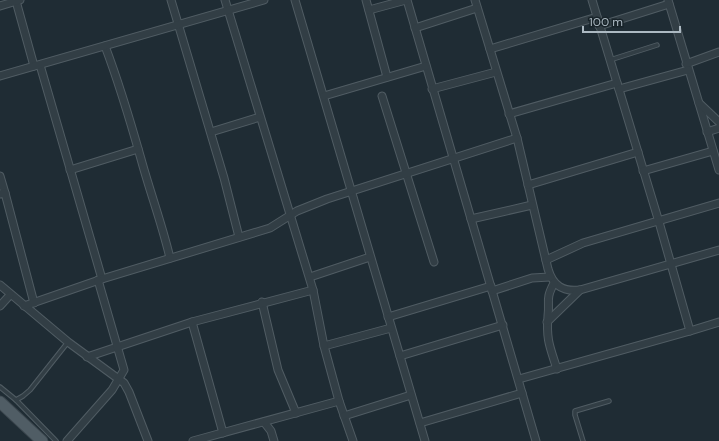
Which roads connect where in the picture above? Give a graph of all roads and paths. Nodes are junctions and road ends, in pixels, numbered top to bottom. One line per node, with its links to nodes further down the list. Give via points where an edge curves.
1 (171, 0): 18 (street)
2 (225, 0): 15 (street)
3 (235, 0): 13 (street)
4 (264, 0): 13 (street)
5 (295, 0): 34 (street)
6 (366, 0): 16 (street)
7 (406, 0): 16 (street); 20 (street)
8 (475, 0): 14 (street)
9 (592, 0): 17 (street)
10 (18, 1): 12 (street); 26 (street)
11 (669, 2): 19 (street); 28 (street)
12 (0, 6)
13 (237, 7): 15 (street)
14 (477, 8): 20 (street); 23 (street)
15 (228, 10): 18 (street); 38 (street)
16 (369, 10): 31 (street)
17 (596, 17): 19 (street); 23 (street)
18 (178, 24): 22 (street); 41 (street)
19 (599, 26): 25 (street)
20 (415, 28): 27 (street)
21 (657, 45): 25 (lane)
22 (105, 46): 26 (street); 44 (street, via 125,101)
23 (490, 49): 29 (street)
24 (719, 52): 28 (street)
25 (610, 60): 32 (street)
26 (37, 66): 30 (street); 48 (street)
27 (426, 66): 31 (street); 33 (street)
28 (687, 67): 32 (street); 36 (street)
29 (496, 72): 33 (street); 37 (street)
30 (0, 76)
31 (387, 78): 34 (street)
32 (618, 86): 37 (street); 46 (street)
33 (432, 90): 47 (street)
34 (324, 96): 54 (street)
35 (382, 96): 51 (street)
36 (698, 102): 39 (street); 42 (street)
37 (509, 114): 43 (street)
38 (260, 117): 41 (street); 58 (street)
39 (719, 122)
40 (719, 128): 42 (street)
41 (211, 132): 61 (street)
42 (707, 132): 45 (street)
43 (517, 138): 47 (street); 53 (street)
44 (138, 149): 48 (street); 64 (street, via 158,209)
45 (714, 151): 49 (street); 50 (street)
46 (638, 152): 50 (street); 53 (street)
47 (452, 158): 51 (street); 59 (street)
48 (70, 170): 69 (street)
49 (719, 170)
50 (644, 171): 60 (street)
51 (405, 172): 54 (street); 66 (street)
52 (0, 176): 55 (street)
53 (528, 185): 57 (street)
54 (351, 191): 58 (street); 63 (street)
55 (2, 194): 77 (street)
56 (719, 204): 60 (street)
57 (532, 205): 59 (street); 65 (street)
58 (289, 215): 61 (street, via 277,225); 68 (street)
59 (471, 219): 72 (street)
60 (659, 222): 65 (street, via 583,243); 67 (street)
61 (239, 237): 64 (street)
62 (719, 250): 67 (street)
63 (370, 257): 68 (street); 80 (street)
64 (170, 258): 69 (street)
65 (546, 260): 70 (street)
66 (434, 262)
67 (671, 265): 74 (street); 86 (street)
68 (310, 277): 73 (street)
69 (100, 280): 77 (street); 89 (street)
70 (552, 280): 72 (street, via 532,278); 74 (street, via 566,290); 82 (street, via 547,297)
71 (0, 285): 75 (street)
72 (492, 288): 80 (street); 84 (street)
73 (313, 290): 76 (street); 88 (street)
74 (580, 290): 82 (street)
75 (10, 295): 78 (street); 79 (street)
76 (262, 302): 81 (street); 102 (street, via 278,370)
77 (34, 303): 79 (street)
78 (0, 306)
79 (24, 306): 87 (street)
80 (388, 317): 85 (street)
81 (192, 322): 89 (street); 106 (street)
82 (547, 322): 92 (street, via 548,340)
83 (719, 322): 86 (street)
84 (503, 325): 90 (street); 94 (street)
85 (391, 328): 88 (street); 90 (street)
86 (690, 332): 92 (street)
87 (68, 342): 91 (street); 98 (lane, via 30,390)
88 (324, 346): 99 (street)
89 (118, 348): 91 (street); 93 (street, via 124,366)
90 (400, 356): 97 (street)
91 (87, 357): 93 (street)
92 (558, 369): 94 (street)
93 (119, 378): 109 (street, via 96,410); 110 (street, via 130,392)
94 (519, 379): 96 (street)
95 (0, 387): 98 (lane)
96 (522, 394): 105 (street); 115 (street)
97 (412, 395): 103 (street); 105 (street)
98 (16, 400): 108 (lane)
99 (339, 401): 102 (street); 103 (street)
100 (610, 401): 116 (lane, via 575,411)
101 (0, 402): 107 (main road)
102 (296, 413): 104 (street)
103 (344, 416): 113 (street)
104 (264, 422): 106 (street); 112 (street, via 271,431)
105 (420, 423): 114 (street)
106 (223, 433): 111 (street)
107 (42, 441)
108 (56, 441)
109 (67, 441)
110 (148, 441)
111 (196, 441)
112 (274, 441)
113 (353, 441)
114 (425, 441)
115 (536, 441)
116 (583, 441)

